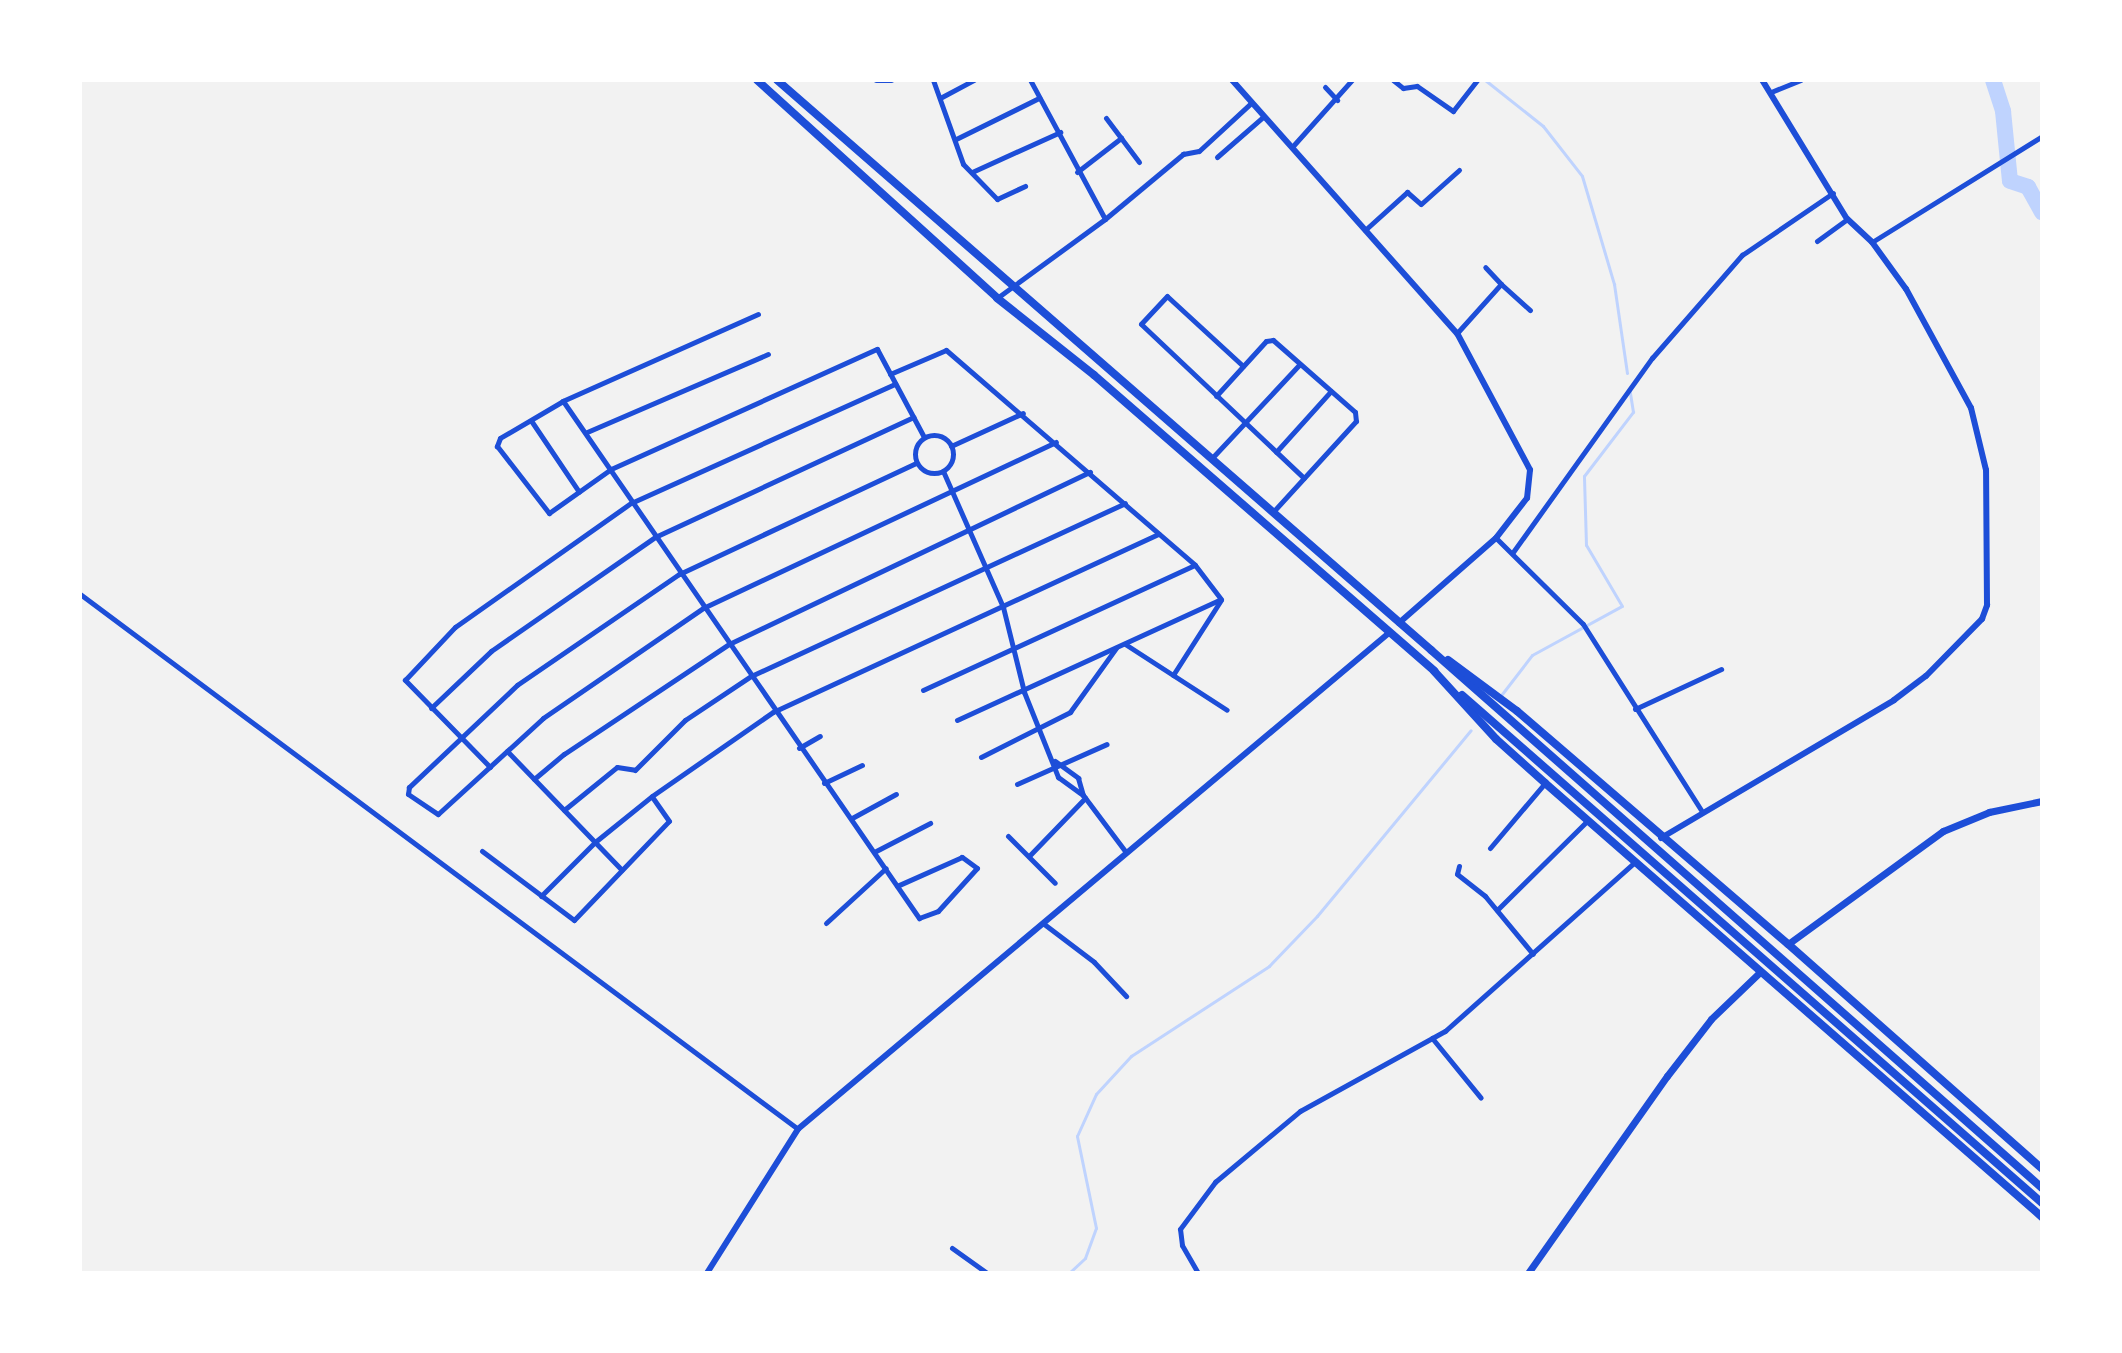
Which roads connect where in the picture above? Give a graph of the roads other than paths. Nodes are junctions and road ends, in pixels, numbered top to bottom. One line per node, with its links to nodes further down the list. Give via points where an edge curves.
1 (757, 80): 42 (highway)
2 (777, 80): 40 (highway)
3 (891, 80): 13 (street)
4 (933, 80): 16 (street)
5 (974, 80): 16 (street)
6 (1030, 80): 17 (street)
7 (1232, 80): 19 (street)
8 (1352, 80): 18 (street)
9 (1393, 80): 10 (street, via 1401,87 1417,86 1453,111)
10 (1477, 80)
11 (1762, 80): 15 (street)
12 (1801, 80): 15 (street)
13 (878, 82)
14 (1325, 87): 18 (street)
15 (1771, 92): 33 (street)
16 (940, 98): 25 (street)
17 (1039, 98): 22 (street); 25 (street)
18 (1337, 100): 26 (street)
19 (1251, 103): 20 (street); 34 (street, via 1199,151 1183,154)
20 (1263, 117): 26 (street); 27 (street)
21 (1106, 118): 24 (street)
22 (1060, 132): 30 (street); 31 (street)
23 (2042, 136): 38 (street)
24 (1121, 138): 28 (street); 31 (street)
25 (956, 139): 30 (street, via 963,164)
26 (1292, 147): 36 (street)
27 (1217, 157)
28 (1139, 162)
29 (1459, 170): 36 (street, via 1421,204 1407,192)
30 (972, 172): 32 (street, via 997,199)
31 (1077, 172): 34 (street)
32 (1025, 186)
33 (1833, 193): 35 (street); 78 (street, via 1742,255 1652,358)
34 (1105, 219): 40 (street)
35 (1847, 219): 37 (street); 38 (street)
36 (1364, 231): 45 (street)
37 (1817, 241)
38 (1872, 242): 124 (street, via 1933,335 1981,434 1990,538 1985,614 1926,676 1894,700)
39 (1485, 267): 41 (street)
40 (1013, 282): 42 (street); 63 (highway)
41 (1501, 284): 43 (street); 45 (street)
42 (997, 298): 87 (highway, via 1094,375)
43 (1530, 310)
44 (758, 314): 53 (street)
45 (1457, 333): 77 (street, via 1474,356 1532,474 1527,498)
46 (768, 354): 58 (street)
47 (1300, 364): 48 (street, via 1270,340); 51 (street); 57 (street)
48 (1243, 366): 52 (street); 52 (street, via 1167,296 1141,324)
49 (890, 374): 50 (street); 54 (street, via 946,350); 65 (street, via 877,349)
50 (895, 384): 55 (street); 71 (street)
51 (1331, 391): 62 (street); 68 (street, via 1357,417)
52 (1216, 396): 57 (street)
53 (563, 401): 56 (street); 58 (street)
54 (1023, 413): 60 (street); 61 (street)
55 (913, 417): 59 (street); 76 (street)
56 (532, 422): 69 (street); 69 (street, via 500,438 497,446 549,513)
57 (1245, 423): 62 (street); 63 (street)
58 (587, 432): 65 (street)
59 (924, 437): 61 (street, via 943,437); 64 (street, via 916,446)
60 (1056, 442): 67 (street); 70 (street)
61 (951, 446): 66 (street, via 953,457)
62 (1276, 452): 68 (street)
63 (1210, 460): 73 (highway)
64 (916, 463): 66 (street, via 925,472); 81 (street)
65 (611, 469): 69 (street); 71 (street)
66 (943, 471): 70 (street)
67 (1090, 472): 72 (street); 74 (street)
68 (1304, 478): 73 (street)
69 (579, 492)
70 (953, 492): 74 (street); 85 (street)
71 (631, 503): 76 (street); 99 (street, via 455,627 405,677)
72 (1125, 503): 75 (street); 80 (street)
73 (1272, 513): 86 (highway)
74 (969, 530): 80 (street); 88 (street)
75 (1159, 534): 79 (street); 84 (street)
76 (655, 537): 81 (street); 99 (street, via 491,651)
77 (1496, 538): 78 (street); 86 (street)
78 (1513, 552): 100 (street, via 1583,624)
79 (1195, 565): 83 (street); 91 (street)
80 (984, 567): 84 (street); 96 (street)
81 (679, 574): 85 (street); 106 (street, via 517,685)
82 (80, 594): 152 (street)
83 (1221, 599): 89 (street); 95 (street)
84 (1003, 607): 91 (street); 102 (street)
85 (703, 608): 88 (street); 109 (street, via 543,718)
86 (1399, 623): 92 (highway)
87 (1390, 632): 94 (highway); 134 (street)
88 (729, 644): 96 (street); 115 (street)
89 (1124, 644): 90 (street); 95 (street)
90 (1117, 647): 98 (street); 104 (street, via 1070,712)
91 (1012, 650): 97 (street); 98 (street)
92 (1431, 650): 129 (highway, via 1517,711); 154 (highway)
93 (1721, 669): 100 (street)
94 (1434, 671): 117 (highway); 155 (highway)
95 (1173, 675): 101 (street)
96 (751, 676): 102 (street); 123 (street, via 685,720 635,770 617,767)
97 (923, 690)
98 (1024, 692): 103 (street); 104 (street)
99 (431, 708): 106 (street)
100 (1635, 709): 124 (street)
101 (1227, 710)
102 (773, 712): 108 (street); 120 (street)
103 (957, 720)
104 (1038, 727): 110 (street); 111 (street)
105 (820, 736): 108 (street)
106 (460, 737): 114 (street); 114 (street, via 408,794 438,814)
107 (1107, 744): 112 (street)
108 (799, 748): 116 (street)
109 (507, 751): 114 (street); 115 (street)
110 (981, 757)
111 (1055, 764): 112 (street); 118 (street); 121 (street, via 1066,787)
112 (1063, 764): 121 (street, via 1078,778)
113 (862, 765): 116 (street)
114 (490, 767)
115 (534, 779): 123 (street)
116 (824, 783): 125 (street)
117 (1545, 783): 126 (highway); 131 (street)
118 (1017, 784)
119 (896, 794): 125 (street)
120 (652, 796): 130 (street); 139 (street, via 669,821)
121 (1084, 796): 134 (street); 135 (street)
122 (2042, 801): 146 (main road, via 1989,812 1943,831)
123 (564, 810): 130 (street)
124 (1701, 810): 129 (street)
125 (852, 818): 133 (street)
126 (1588, 820): 136 (highway); 143 (street)
127 (930, 823): 133 (street)
128 (1008, 836): 135 (street)
129 (1661, 838): 146 (highway)
130 (595, 842): 139 (street); 142 (street)
131 (1490, 848)
132 (482, 851): 142 (street)
133 (876, 851): 138 (street)
134 (1125, 851): 145 (street)
135 (1029, 856): 140 (street)
136 (1635, 861): 147 (street); 148 (highway)
137 (1459, 866): 143 (street, via 1457,874)
138 (886, 868): 141 (street); 144 (street)
139 (622, 870): 142 (street, via 576,919)
140 (1055, 883)
141 (897, 886): 141 (street, via 967,856 977,868 927,918 919,918)
142 (541, 896)
143 (1497, 910): 147 (street)
144 (826, 923)
145 (1044, 924): 149 (street, via 1094,962); 152 (street)
146 (1788, 944): 153 (highway)
147 (1533, 954): 150 (street)
148 (1758, 974): 156 (highway); 161 (main road, via 1711,1019 1667,1076)
149 (1126, 996)
150 (1432, 1038): 151 (street); 160 (street, via 1300,1111 1215,1182 1180,1229 1182,1245)
151 (1481, 1098)
152 (798, 1129): 158 (street)
153 (2042, 1169)
154 (2042, 1188)
155 (2042, 1203)
156 (2042, 1217)
157 (952, 1248): 159 (street)
158 (707, 1273)
159 (987, 1273)
160 (1198, 1273)
161 (1528, 1273)

